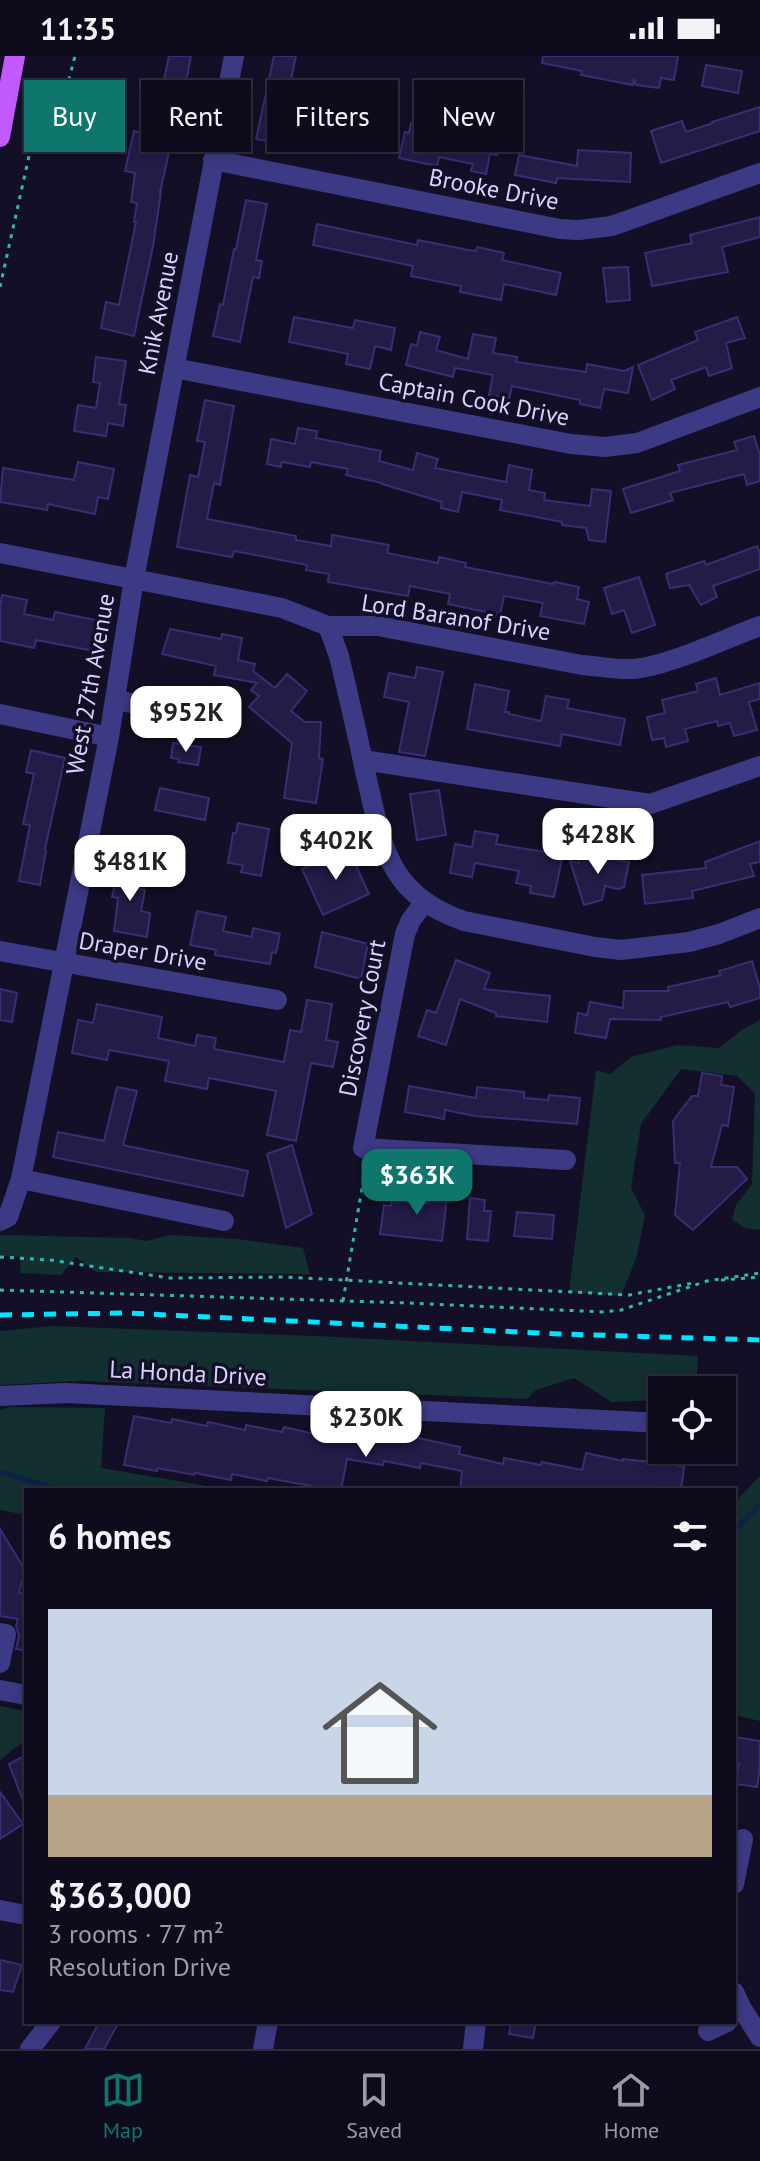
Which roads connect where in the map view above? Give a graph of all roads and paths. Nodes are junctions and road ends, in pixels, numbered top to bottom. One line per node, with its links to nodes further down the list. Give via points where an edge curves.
1 (15, 56): 4 (main road)
2 (75, 56): 7 (path, via 67,87 29,156)
3 (234, 56): 5 (street, Knik Avenue)
4 (0, 137)
5 (213, 160): 6 (street, Brooke Drive, via 579,230 612,226); 8 (street, Knik Avenue)
6 (760, 173)
7 (0, 287)
8 (174, 368): 9 (street, Captain Cook Drive, via 597,447 637,443); 11 (street, Knik Avenue)
9 (760, 397)
10 (0, 553): 11 (street, Lord Baranof Drive)
11 (134, 579): 12 (street, Lord Baranof Drive, via 282,608); 14 (street, West 27th Avenue)
12 (328, 626): 13 (street, Lord Baranof Drive, via 378,626 582,665 633,669); 18 (street)
13 (760, 626)
14 (116, 700): 16 (street); 17 (street, West 27th Avenue)
15 (0, 714): 17 (street)
16 (219, 721)
17 (109, 737): 23 (street, West 27th Avenue)
18 (363, 760): 19 (street, via 650,804); 20 (street, via 383,846 405,884)
19 (760, 766)
20 (424, 903): 21 (street, via 464,921 621,950 689,942); 25 (street, Discovery Court, via 405,934)
21 (760, 918)
22 (0, 951): 23 (street, Draper Drive)
23 (64, 964): 24 (street, Draper Drive); 27 (street, West 27th Avenue)
24 (277, 1000)
25 (366, 1148): 26 (street); 32 (path)
26 (566, 1160)
27 (21, 1179): 28 (street, West 27th Avenue, via 8,1217); 29 (street)
28 (0, 1221)
29 (224, 1221)
30 (0, 1257): 32 (path, via 170,1278)
31 (760, 1275): 33 (path)
32 (347, 1280): 33 (path, via 629,1295); 35 (path)
33 (702, 1282): 35 (path, via 604,1312)
34 (0, 1290): 35 (path)
35 (343, 1301)
36 (0, 1396): 37 (street, La Honda Drive, via 66,1393)
37 (648, 1422)
38 (0, 1633): 39 (street, via 6,1634)
39 (0, 1663)
40 (0, 1690): 41 (street)
41 (24, 1695)
42 (746, 1839): 43 (street)
43 (736, 1876)
44 (0, 1910): 45 (street)
45 (24, 1915)
46 (49, 2024): 51 (street)
47 (268, 2024): 52 (street)
48 (476, 2024): 53 (street)
49 (734, 2024): 50 (street)
50 (760, 2037)
51 (30, 2049)
52 (263, 2049)
53 (473, 2049)

